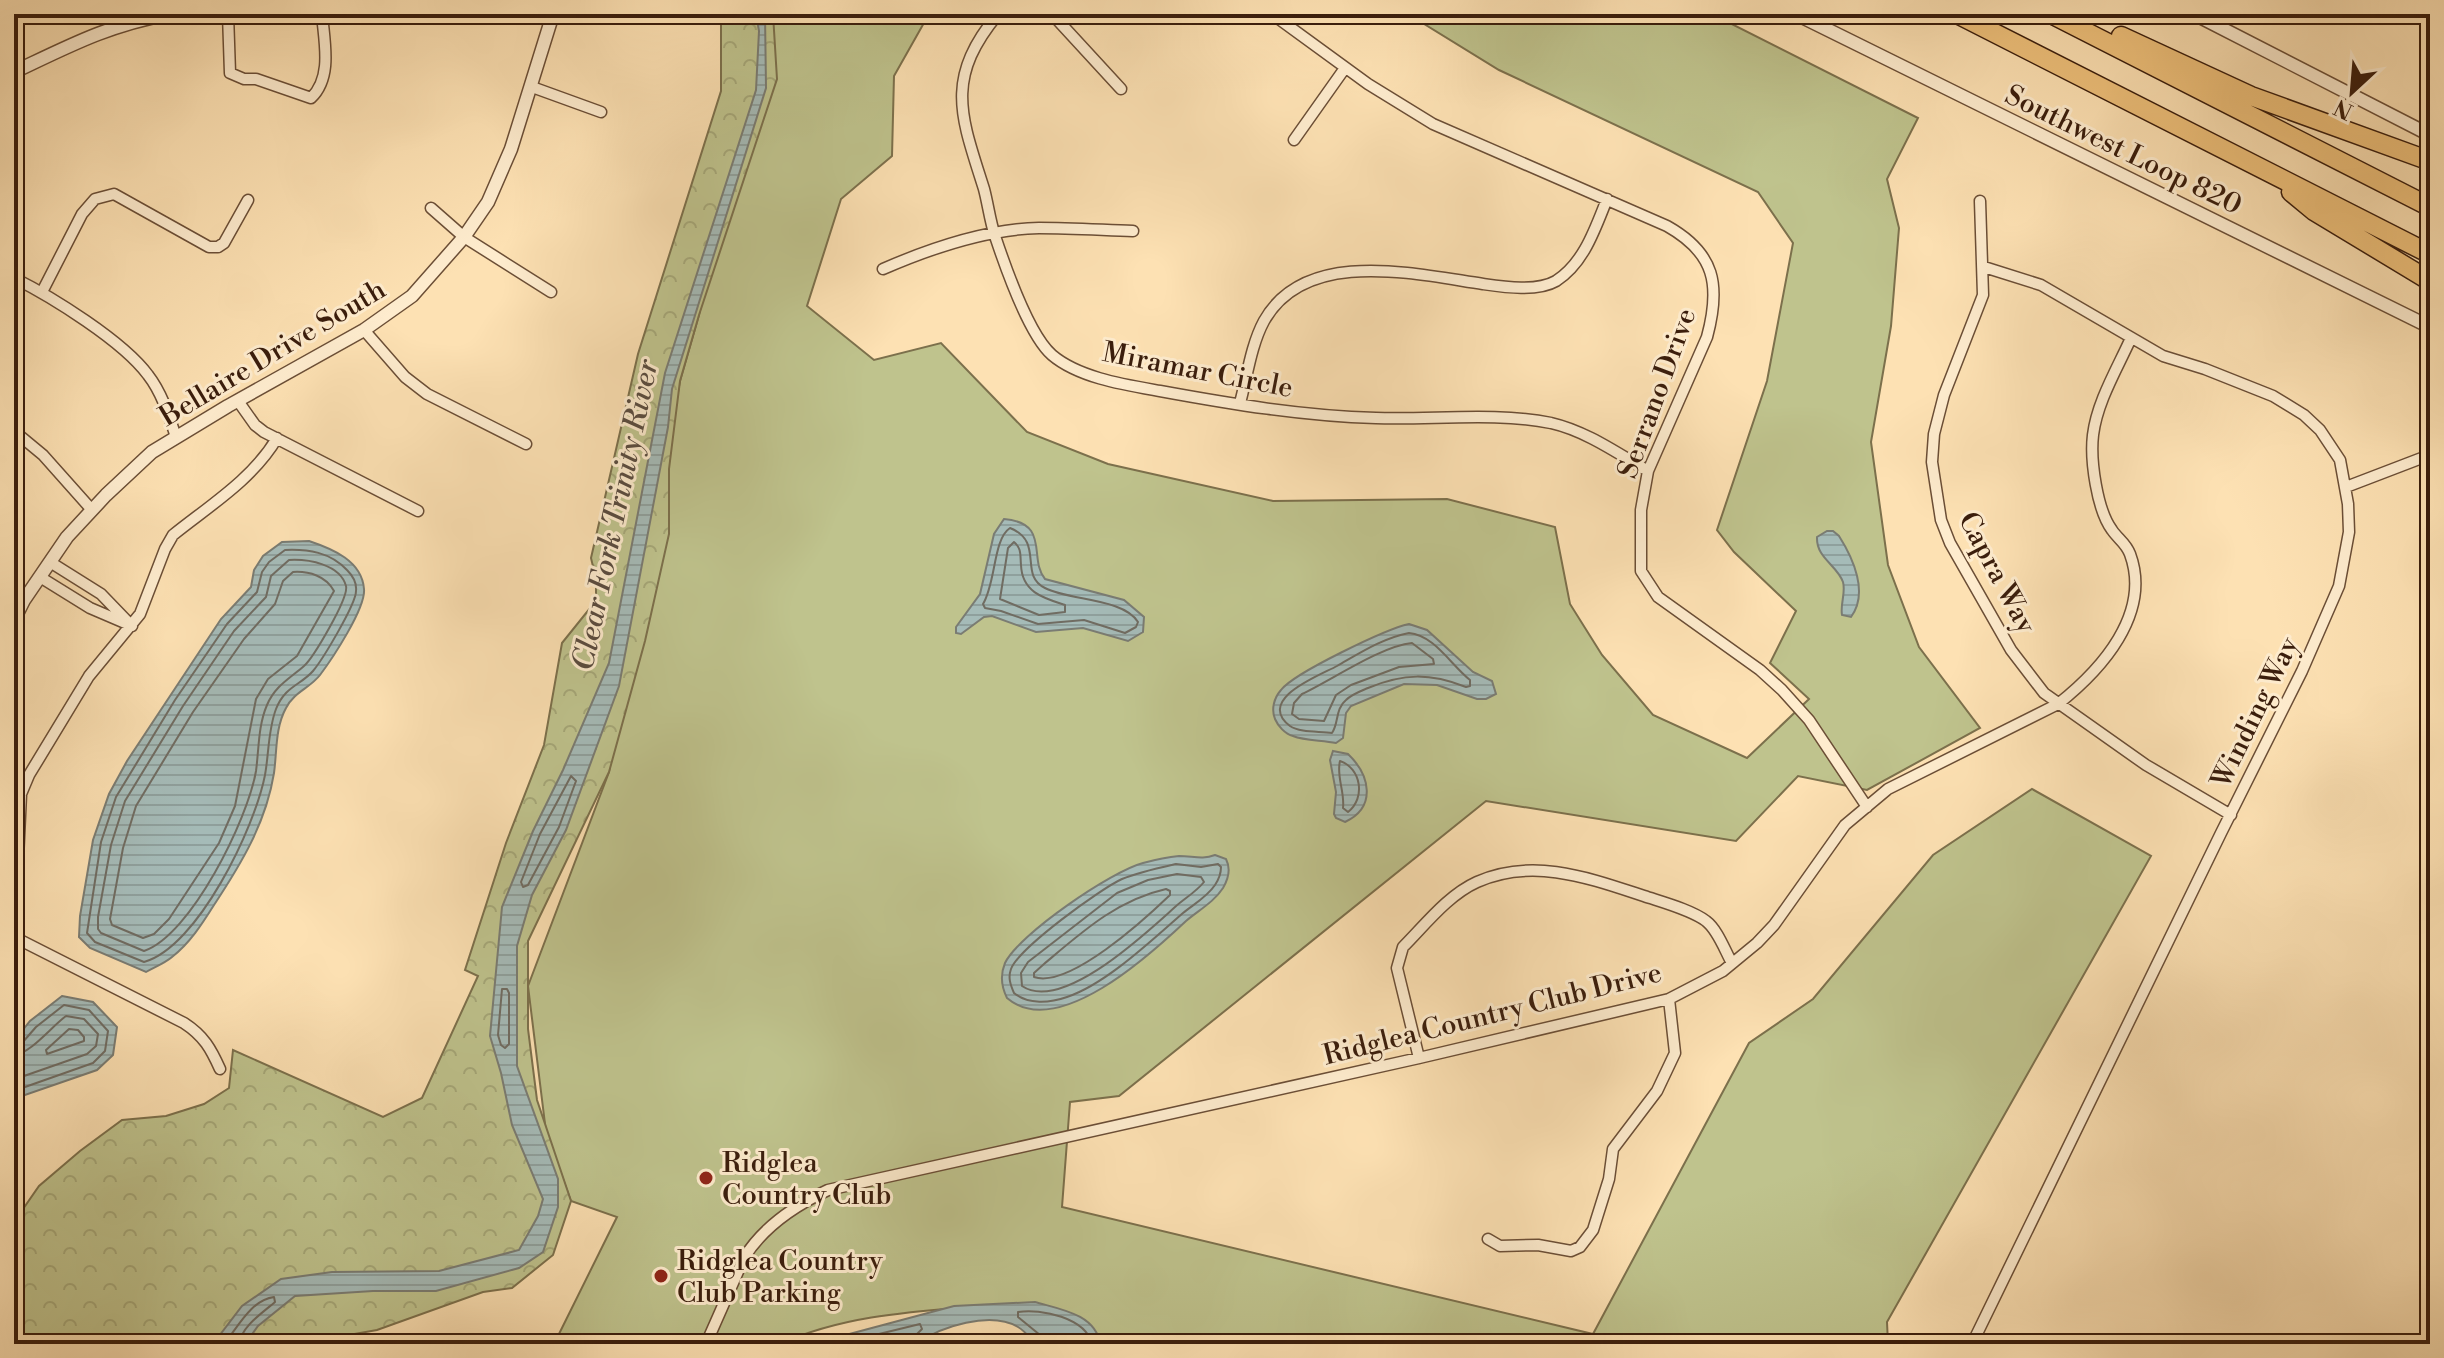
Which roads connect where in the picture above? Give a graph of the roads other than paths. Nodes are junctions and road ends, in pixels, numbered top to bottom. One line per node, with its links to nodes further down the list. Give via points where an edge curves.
1 (169, 14): 14 (street, via 102,31)
2 (228, 14): 3 (street, via 230,73 311,98 322,82 325,63)
3 (322, 14)
4 (553, 14): 15 (street, Bellaire Drive South)
5 (998, 14): 28 (street, Miramar Circle, via 969,60 960,94)
6 (1052, 14): 16 (street)
7 (1272, 14): 13 (street, Serrano Drive)
8 (1796, 14): 37 (street, Southwest Loop 820)
9 (1957, 14): 21 (highway)
10 (2051, 14): 25 (highway)
11 (2077, 14): 20 (highway, via 2251,96)
12 (2194, 14): 18 (street)
13 (1345, 68): 19 (street); 22 (street, Serrano Drive, via 1433,124)
14 (14, 72)
15 (532, 87): 17 (street); 29 (street, Bellaire Drive South, via 488,202)
16 (1121, 89)
17 (601, 112)
18 (2430, 135)
19 (1294, 140)
20 (2430, 161)
21 (2264, 170): 30 (highway); 34 (highway, via 2314,211)
22 (1607, 199): 41 (street, via 1585,249 1554,282 1496,286 1369,272 1322,275 1301,284 1284,294 1262,324); 47 (street, Serrano Drive, via 1689,238 1713,283 1707,337)
23 (248, 200): 35 (street, via 224,243 209,247 114,194 95,199)
24 (1980, 201): 31 (street, Capra Way)
25 (2430, 207)
26 (431, 208): 29 (street)
27 (1133, 231): 28 (street, via 1036,228)
28 (994, 234): 32 (street, via 925,251); 41 (street, Miramar Circle, via 1034,333 1062,362 1118,383)
29 (464, 237): 36 (street); 38 (street, Bellaire Drive South, via 412,296)
30 (2430, 254)
31 (1984, 267): 39 (street, Winding Way, via 2053,291); 55 (street, Capra Way, via 1980,305 1934,434 1932,462 1941,520 2011,650)
32 (883, 269)
33 (14, 278): 35 (street)
34 (2430, 281)
35 (42, 292): 43 (street, via 149,376)
36 (551, 292)
37 (2430, 327)
38 (364, 330): 40 (street, Bellaire Drive South); 45 (street, via 427,394)
39 (2131, 338): 48 (street, Winding Way, via 2163,356 2273,396 2304,415 2332,445); 55 (street, Ridglea Country Club Drive, via 2099,409 2093,436 2097,489 2112,531 2130,553 2134,597 2111,653)
40 (238, 401): 43 (street, Bellaire Drive South); 44 (street, via 255,425)
41 (1240, 403): 47 (street, Miramar Circle, via 1375,418 1549,423 1586,435)
42 (14, 431): 49 (street)
43 (176, 437): 49 (street, Bellaire Drive South, via 152,452)
44 (277, 438): 50 (street); 54 (street, via 252,471 173,535)
45 (526, 444)
46 (2427, 456): 48 (street)
47 (1648, 471): 56 (street, Serrano Drive, via 1639,560 1650,589 1782,690 1809,720)
48 (2346, 487): 57 (street, Winding Way, via 2349,532 2339,586)
49 (92, 510): 51 (street, Bellaire Drive South)
50 (418, 511)
51 (50, 562): 52 (street, Bellaire Drive South); 54 (street, via 101,594)
52 (40, 577): 53 (street, Bellaire Drive South); 54 (street)
53 (14, 620)
54 (132, 626): 58 (street, via 89,676 21,794)
55 (2058, 704): 56 (street, Ridglea Country Club Drive, via 1888,789); 57 (street, Capra Way)
56 (1867, 807): 60 (street, Ridglea Country Club Drive, via 1845,825 1774,925)
57 (2231, 815): 66 (street, Winding Way)
58 (14, 907)
59 (14, 937): 63 (street, via 200,1034)
60 (1732, 963): 61 (street, Ridglea Country Club Drive); 62 (street, via 1706,921 1663,902 1566,873 1536,869 1496,875 1457,894 1399,955 1397,968)
61 (1669, 999): 62 (street, Ridglea Country Club Drive); 64 (street, via 1675,1053 1657,1091 1613,1149 1593,1230 1571,1251 1500,1246)
62 (1419, 1058): 65 (street, Ridglea Country Club Drive, via 828,1190 794,1209 752,1245)
63 (220, 1069)
64 (1488, 1239)
65 (706, 1344)
66 (1972, 1344)

